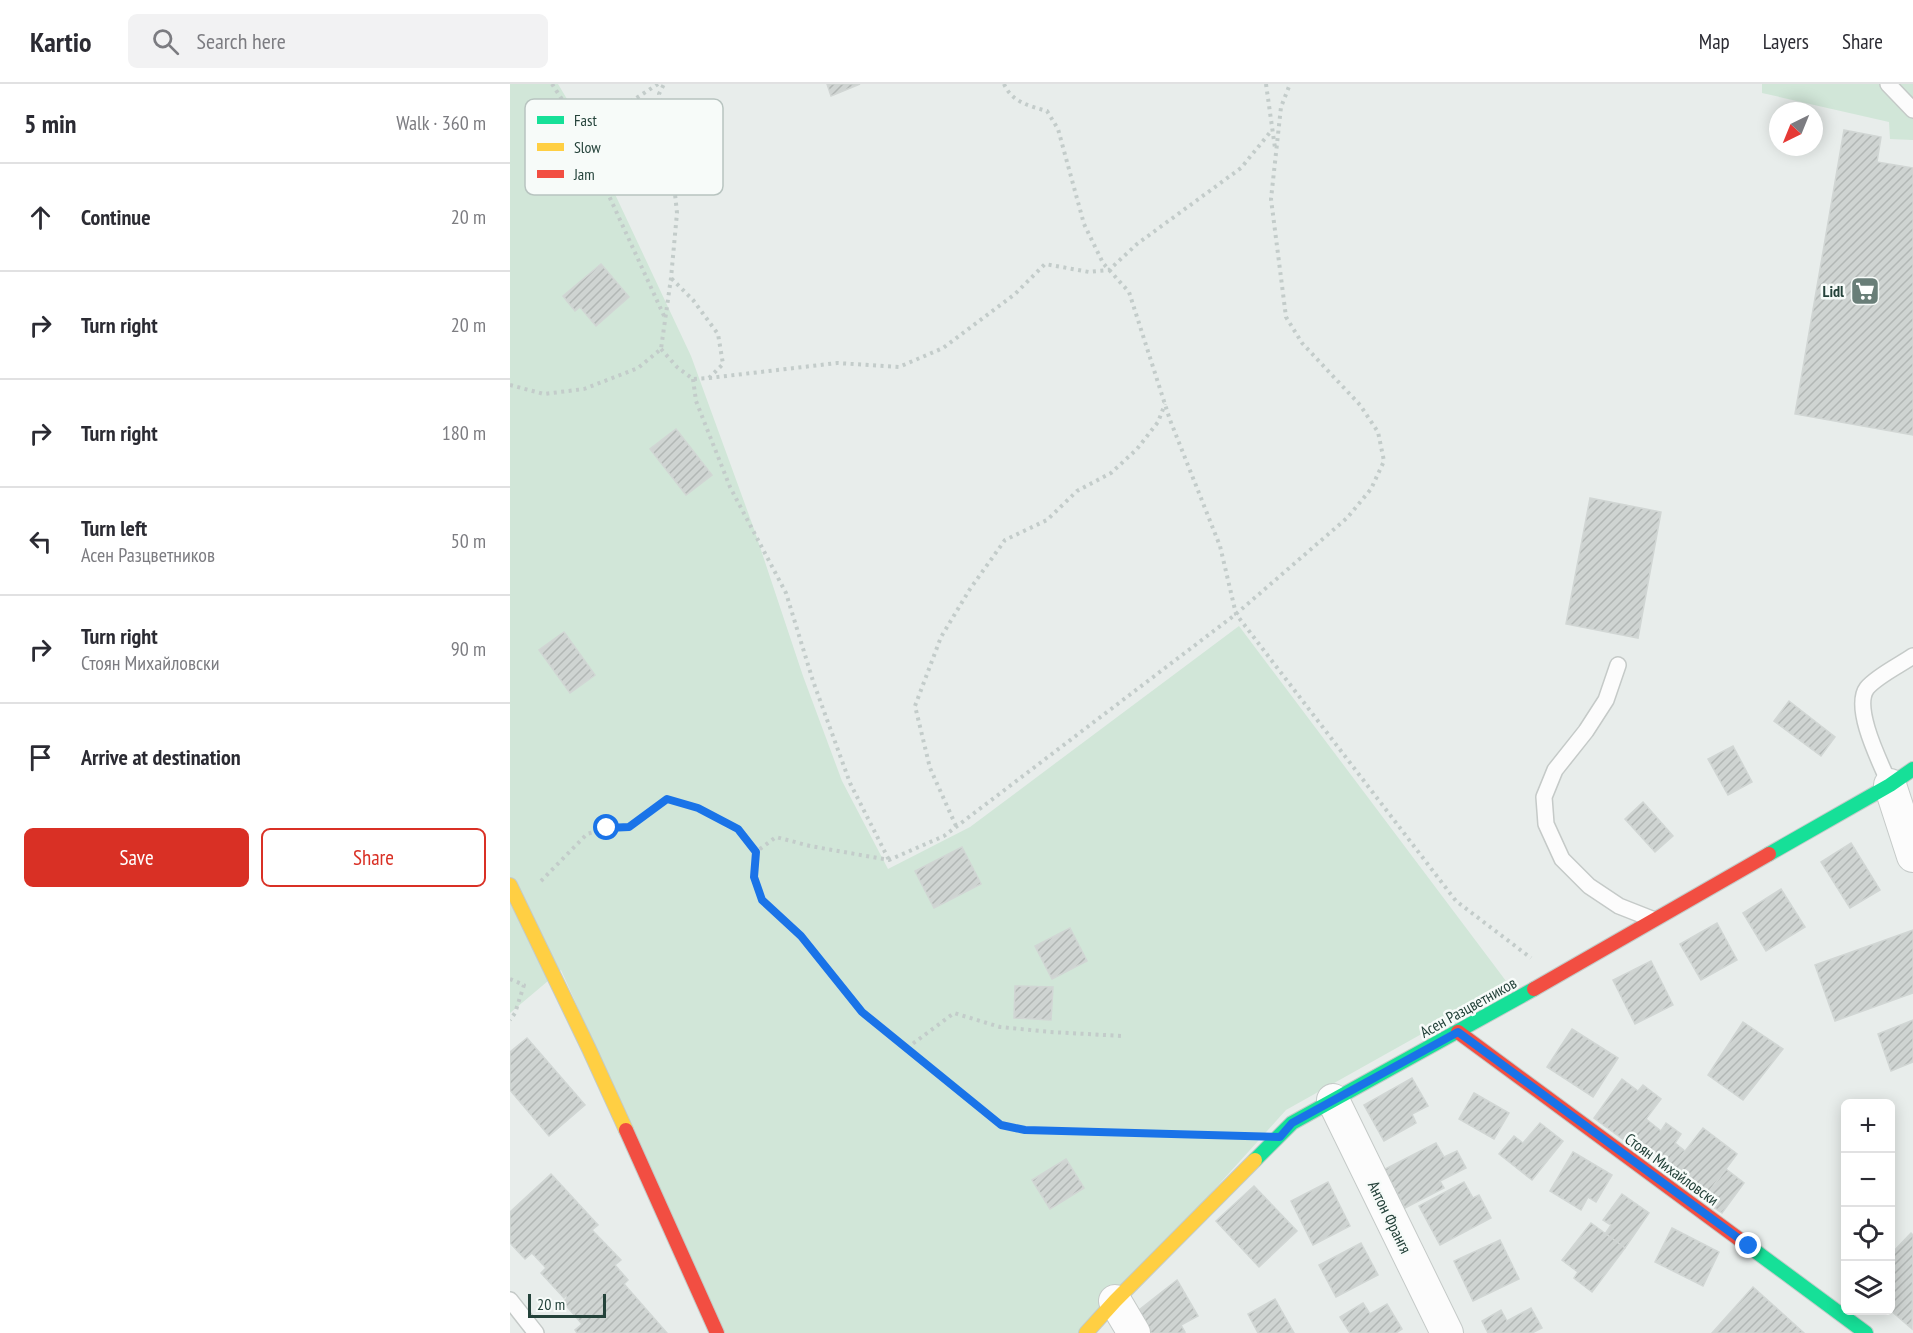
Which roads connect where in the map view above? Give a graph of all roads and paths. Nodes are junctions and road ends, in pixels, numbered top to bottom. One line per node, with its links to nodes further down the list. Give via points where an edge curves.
1 (552, 84): 8 (path)
2 (658, 84): 9 (path)
3 (664, 84): 10 (path)
4 (1004, 84): 16 (path, via 1021,104 1047,111 1058,129 1084,224)
5 (1266, 84): 12 (path)
6 (1290, 84): 13 (path, via 1281,107)
7 (1888, 84): 11 (lane)
8 (562, 99)
9 (635, 99)
10 (660, 99)
11 (1913, 110)
12 (1272, 130): 13 (path); 16 (path, via 1241,168 1137,244)
13 (1276, 154): 24 (path, via 1271,199 1286,317 1302,343 1360,405 1378,432 1384,461 1371,489 1347,518)
14 (608, 195): 18 (path)
15 (675, 195): 17 (path)
16 (1109, 270): 20 (path, via 1089,272 1045,264 1015,294 943,348 899,368 837,363); 23 (path, via 1129,292)
17 (671, 278): 18 (path); 20 (path, via 718,334 723,364)
18 (665, 319): 19 (path)
19 (661, 349): 21 (path); 22 (path, via 638,368 584,389 544,394)
20 (709, 378): 21 (path)
21 (693, 379): 31 (path, via 696,401 730,487 786,593 850,783)
22 (510, 385)
23 (1165, 404): 24 (path, via 1220,546); 28 (path, via 1158,422 1137,449 1111,473 1077,491 1047,520 1005,540 969,589 941,637 915,705 930,768)
24 (1236, 614): 28 (path); 34 (path, via 1456,901)
25 (1913, 656): 27 (lane, via 1872,684 1862,701 1875,751)
26 (1618, 665): 33 (lane, via 1605,700 1555,770 1544,797 1546,824 1562,859 1589,886 1619,906)
27 (1901, 777): 30 (street); 33 (street, Асен Разцветников)
28 (956, 826): 31 (path, via 944,836)
29 (756, 852): 31 (path, via 776,837); 32 (path, via 738,829 698,808 667,799 629,827 587,834 536,887); 39 (path, via 754,877 762,900 801,936 862,1012)
30 (1913, 856)
31 (889, 860)
32 (512, 889): 45 (street)
33 (1654, 920): 34 (street, Асен Разцветников)
34 (1556, 976): 37 (street, Асен Разцветников)
35 (510, 979): 36 (path, via 524,985)
36 (510, 1020)
37 (1458, 1032): 40 (street, Асен Разцветников); 49 (street, Стоян Михайловски)
38 (1122, 1036): 39 (path, via 1000,1027 954,1012)
39 (907, 1048): 41 (path, via 1001,1125 1025,1130)
40 (1333, 1100): 41 (street, Асен Разцветников, via 1292,1123); 48 (street, Антон Франгя)
41 (1280, 1137): 43 (street, Асен Разцветников)
42 (510, 1300): 44 (lane)
43 (1114, 1301): 46 (street, Асен Разцветников); 47 (street)
44 (536, 1333)
45 (717, 1333)
46 (1086, 1333)
47 (1134, 1333)
48 (1447, 1333)
49 (1866, 1333)

